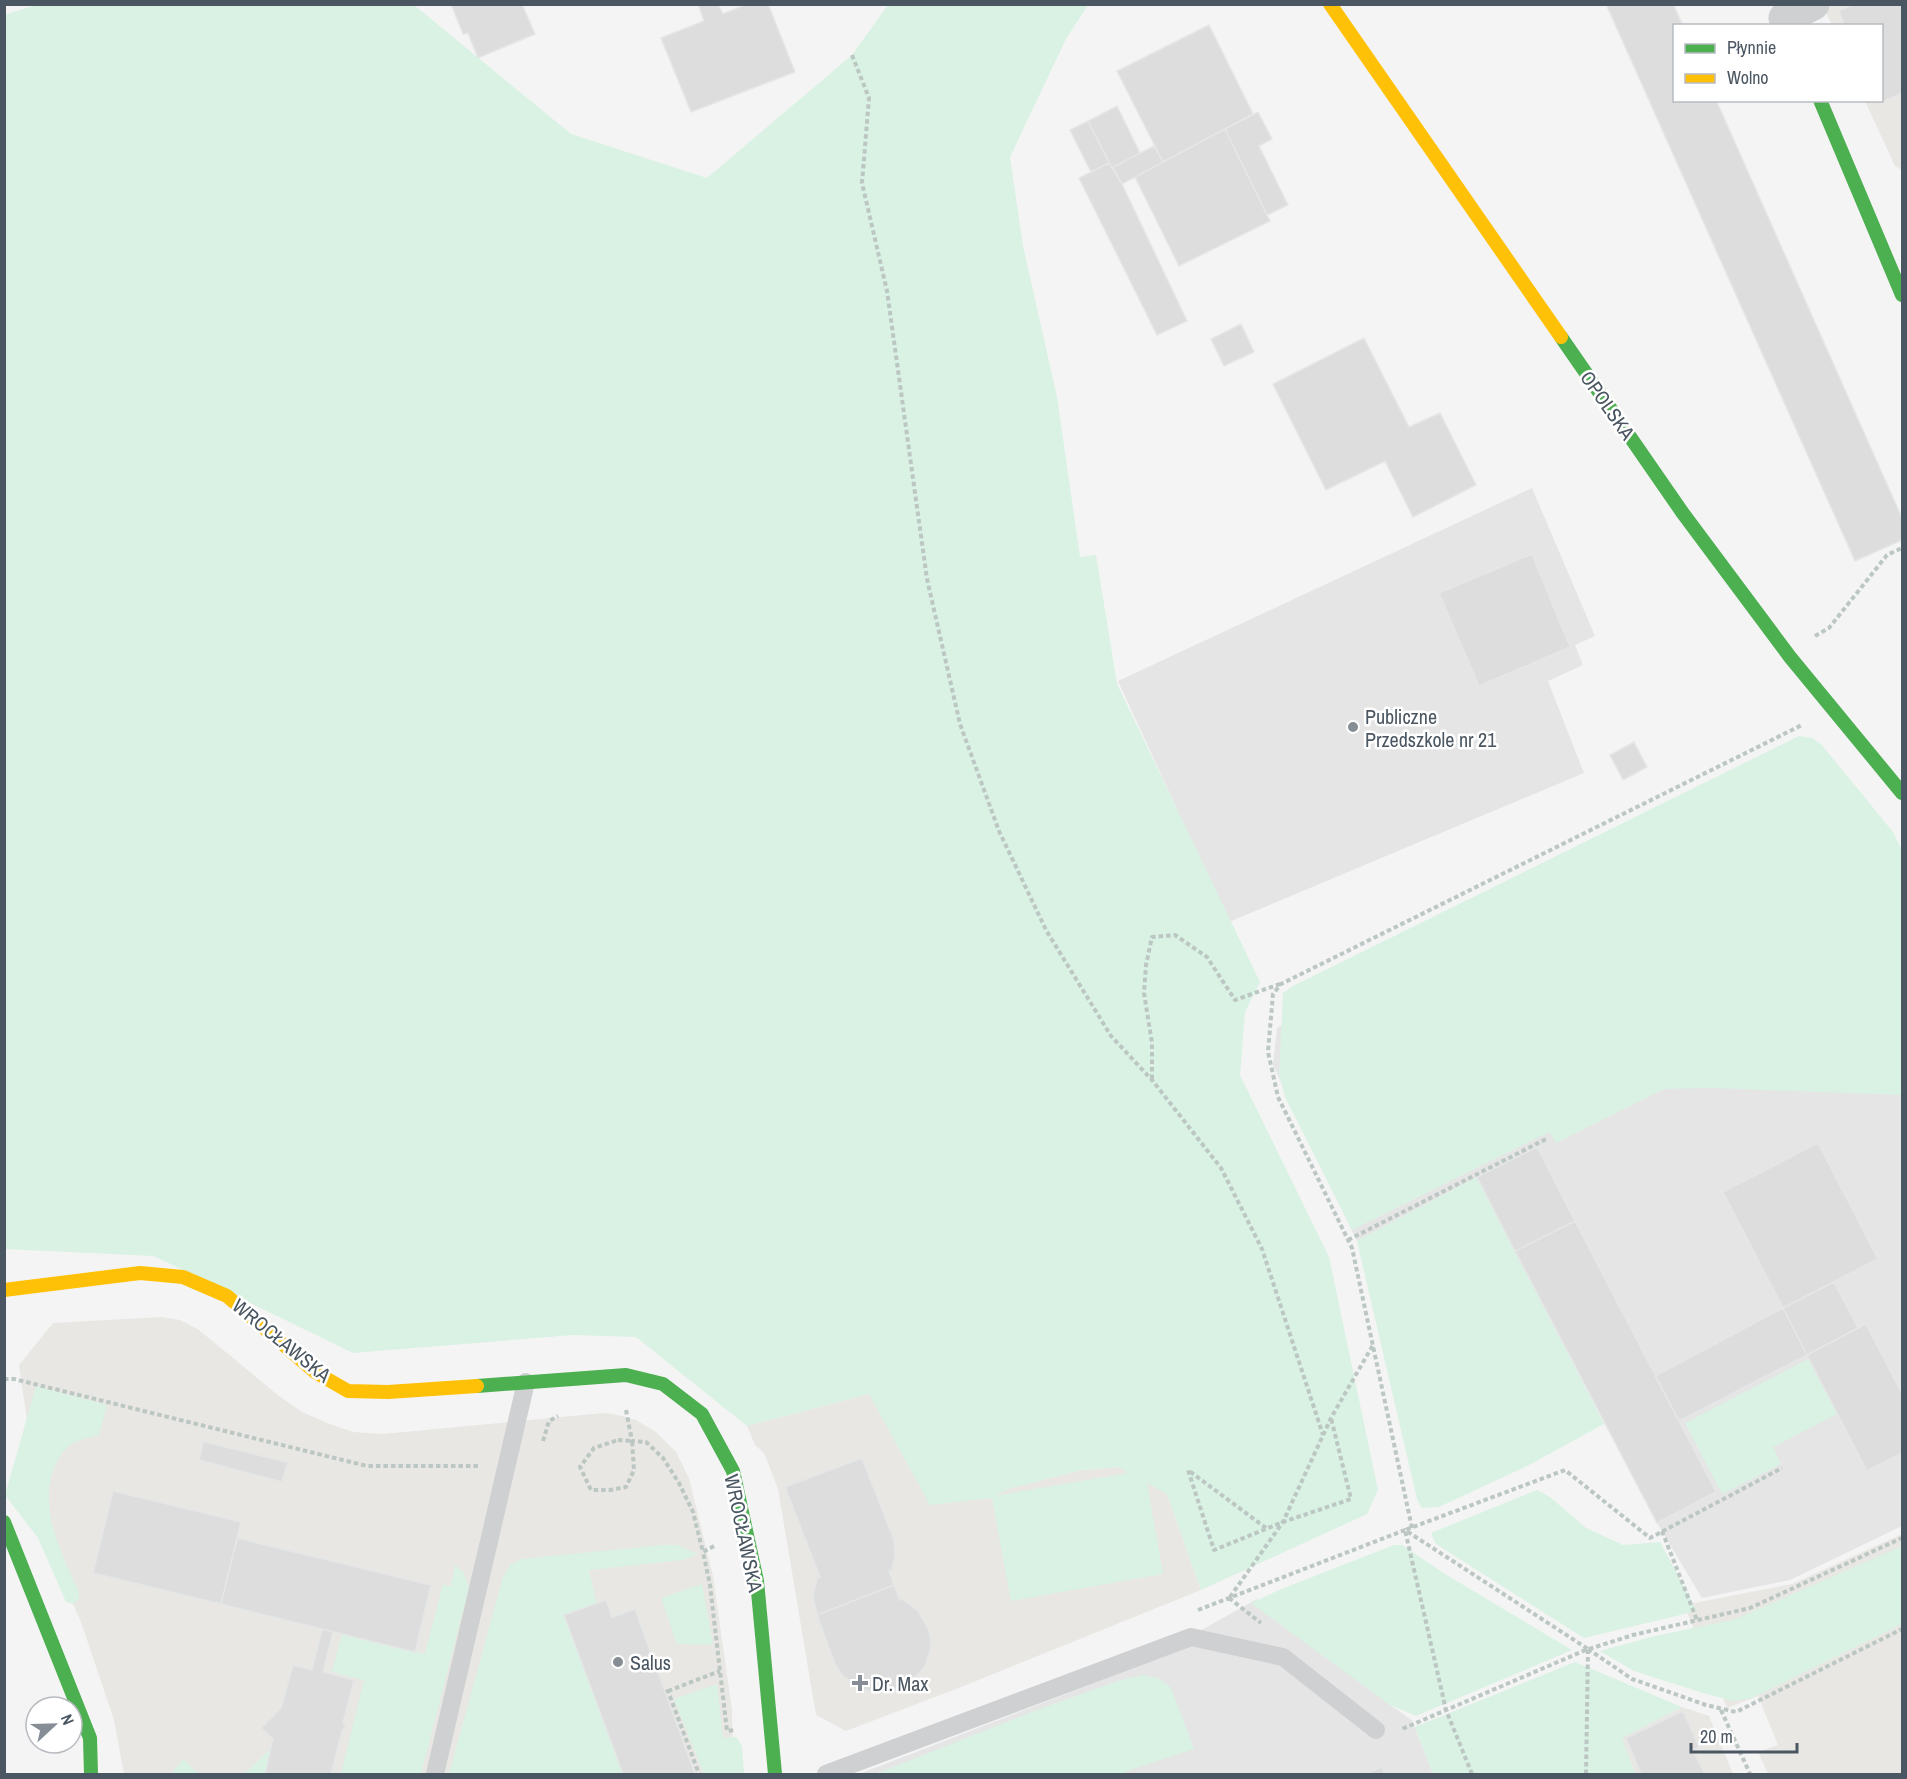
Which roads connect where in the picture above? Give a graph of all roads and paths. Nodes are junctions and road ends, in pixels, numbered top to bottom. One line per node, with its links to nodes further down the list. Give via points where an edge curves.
1 (1330, 4): 8 (street, OPOLSKA, via 1682,512 1790,657)
2 (852, 55): 10 (path, via 869,98 862,183 887,291 927,579 960,724 999,831 1046,930 1111,1036)
3 (1821, 102): 4 (street)
4 (1902, 295)
5 (1902, 548): 6 (path, via 1887,555)
6 (1829, 628)
7 (1810, 720): 9 (path)
8 (1902, 794)
9 (1281, 984): 10 (path, via 1234,1000 1207,957 1175,935 1152,937 1144,993 1152,1044); 12 (path, via 1273,994 1268,1052 1278,1097)
10 (1152, 1080): 20 (path, via 1221,1167 1262,1249)
11 (1546, 1139): 12 (path)
12 (1348, 1240): 14 (path)
13 (4, 1290): 16 (street, WROCŁAWSKA, via 140,1273 183,1277 227,1296 315,1372 348,1391 388,1392)
14 (1373, 1345): 19 (path); 27 (path)
15 (4, 1379): 22 (path, via 367,1466)
16 (526, 1382): 22 (lane); 47 (street, WROCŁAWSKA, via 626,1375 663,1384 702,1414 733,1472 757,1581)
17 (633, 1408): 21 (path, via 623,1404)
18 (568, 1412): 22 (path, via 549,1421 534,1472)
19 (1331, 1418): 20 (path); 24 (path, via 1351,1498)
20 (1323, 1435): 24 (path)
21 (632, 1441): 21 (path, via 634,1470 626,1487 591,1490 580,1467 594,1448 618,1440); 32 (path, via 646,1442 663,1458 693,1512)
22 (507, 1467): 45 (lane)
23 (1782, 1468): 29 (path)
24 (1283, 1521): 26 (path); 33 (path)
25 (4, 1522): 44 (street, via 90,1738)
26 (1266, 1528): 26 (path, via 1214,1550 1188,1470 1222,1496)
27 (1412, 1528): 28 (path); 29 (path, via 1565,1470 1650,1538)
28 (1405, 1530): 33 (path); 37 (path); 40 (path)
29 (1662, 1531): 34 (path)
30 (1902, 1538): 34 (path, via 1750,1608)
31 (720, 1543): 32 (path)
32 (704, 1552): 38 (path)
33 (1229, 1598): 35 (path)
34 (1697, 1620): 37 (path)
35 (1267, 1628)
36 (1902, 1629): 39 (path, via 1736,1712)
37 (1588, 1649): 39 (path, via 1632,1679); 40 (path); 50 (path)
38 (720, 1671): 41 (path, via 727,1731); 46 (path, via 667,1692)
39 (1720, 1709): 51 (path)
40 (1446, 1710): 43 (path); 49 (path)
41 (746, 1730)
42 (1376, 1730): 48 (lane, via 1283,1658 1191,1636)
43 (1400, 1730)
44 (91, 1774)
45 (435, 1774)
46 (699, 1774)
47 (775, 1774)
48 (826, 1774)
49 (1472, 1774)
50 (1586, 1774)
51 (1750, 1774)

